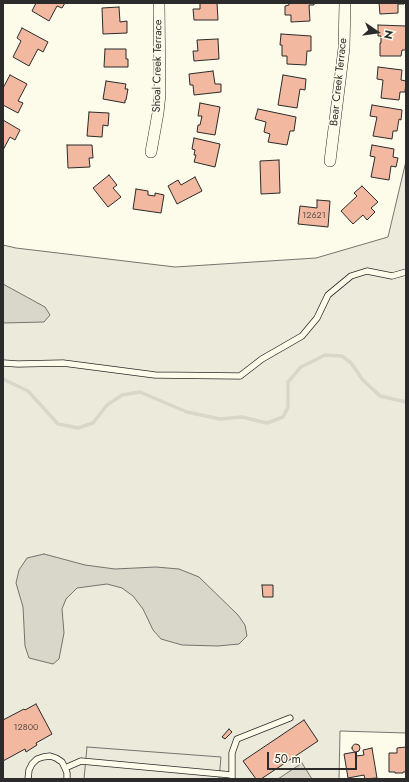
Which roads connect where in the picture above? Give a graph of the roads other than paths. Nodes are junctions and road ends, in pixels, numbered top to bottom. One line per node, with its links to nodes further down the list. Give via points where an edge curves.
1 (159, 3): 3 (street, Shoal Creek Terrace, via 160,94)
2 (345, 3): 4 (street, Bear Creek Terrace, via 344,48)
3 (150, 152)
4 (330, 161)
5 (406, 272): 6 (lane, via 392,276 366,271 351,276 328,295 317,318 302,336 262,359 240,376 155,375 63,363)
6 (3, 363)
7 (290, 718): 9 (lane, via 237,739 232,753)
8 (65, 768): 9 (lane, via 81,761); 10 (lane, via 56,758 43,757 32,764); 11 (lane)
9 (232, 777)
10 (28, 779)
11 (67, 779)

